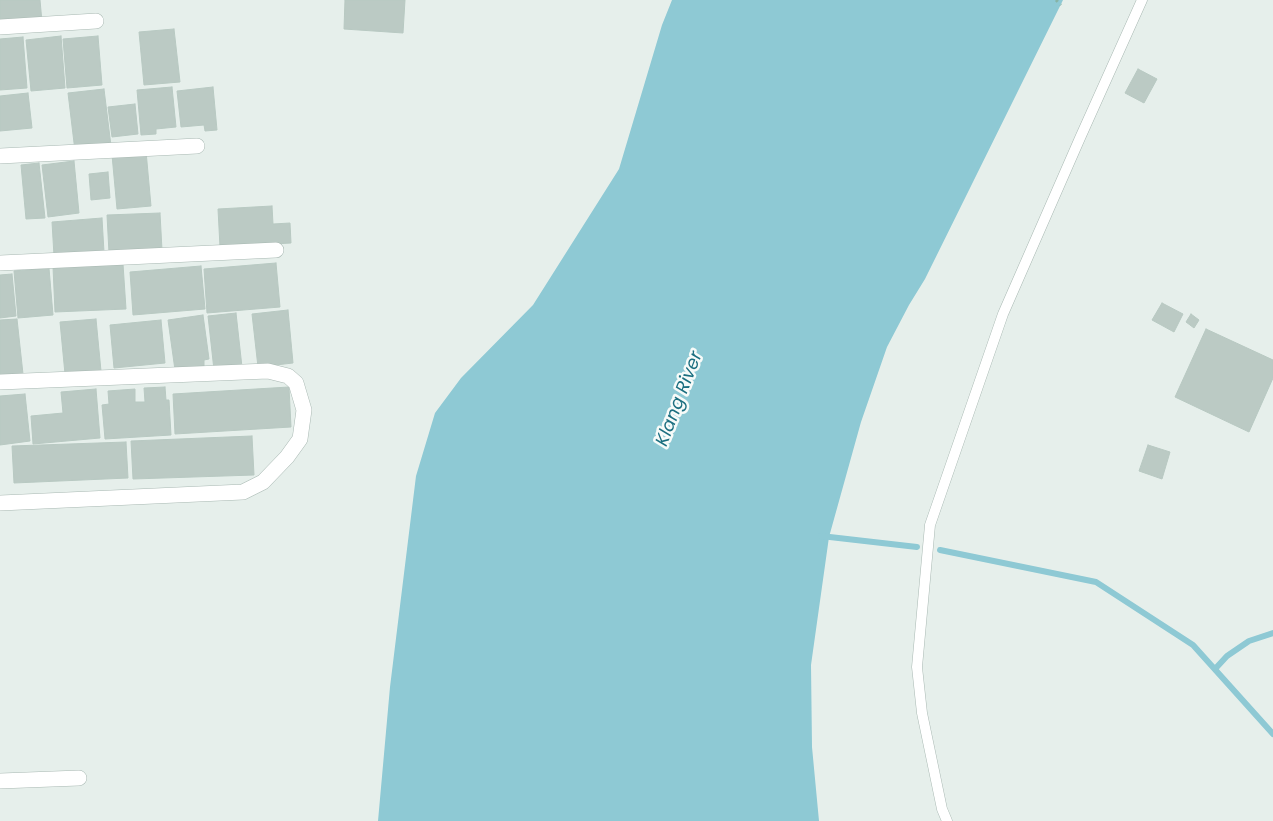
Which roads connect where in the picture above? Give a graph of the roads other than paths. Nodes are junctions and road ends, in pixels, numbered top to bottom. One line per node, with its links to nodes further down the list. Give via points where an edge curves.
1 (1142, 0): 12 (lane, via 1003,314 930,525 917,667 922,713)
2 (96, 21): 3 (street)
3 (0, 28)
4 (197, 146): 5 (street)
5 (0, 156)
6 (276, 250): 7 (street)
7 (0, 263)
8 (0, 382): 9 (street, via 268,371 288,376 296,383 304,410 300,439 287,457 263,482 242,492)
9 (0, 503)
10 (79, 778): 11 (street)
11 (0, 781)
12 (947, 821)

